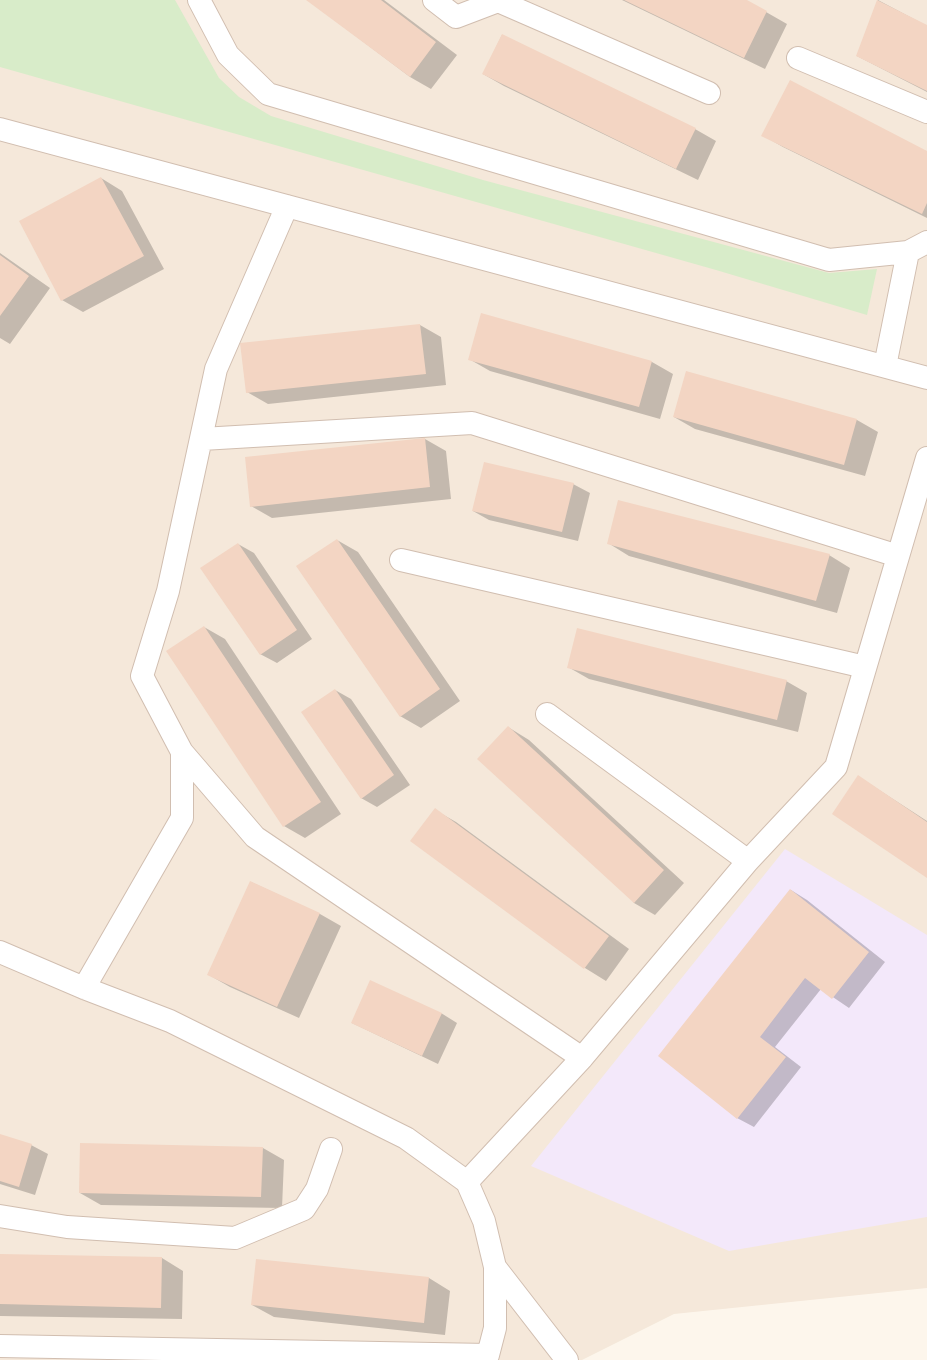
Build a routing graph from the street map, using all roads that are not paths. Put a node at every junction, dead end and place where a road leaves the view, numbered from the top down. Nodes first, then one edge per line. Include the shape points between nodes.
1 (200, 0) edge
2 (434, 0) edge
3 (798, 58) dead end
4 (709, 93) dead end
5 (927, 112) edge
6 (0, 129) edge
7 (287, 206) junction
8 (927, 242) edge
9 (908, 252) junction
10 (885, 366) junction
11 (927, 378) edge
12 (202, 439) junction
13 (927, 458) edge
14 (898, 556) junction
15 (401, 560) dead end
16 (865, 668) junction
17 (547, 714) dead end
18 (182, 752) junction
19 (748, 861) junction
20 (0, 952) edge
21 (84, 988) junction
22 (582, 1058) junction
23 (331, 1149) dead end
24 (467, 1182) junction
25 (0, 1216) edge
26 (495, 1267) junction
27 (0, 1346) edge
28 (486, 1357) edge
29 (567, 1360) edge

1 - 9 street via 228,55 268,94 829,260
2 - 4 street via 456,17 498,1
3 - 5 street
6 - 7 street
7 - 10 street
7 - 12 street via 216,369
8 - 9 street
9 - 10 street
10 - 11 street
12 - 14 street via 472,423
12 - 18 street via 168,591 142,676
13 - 14 street
14 - 16 street
15 - 16 street
16 - 19 street via 836,767
17 - 19 street
18 - 21 street via 182,818
18 - 22 street via 255,837
19 - 22 street
20 - 21 street
21 - 24 street via 170,1020 406,1138
22 - 24 street
23 - 25 street via 316,1190 304,1209 235,1238 67,1227
24 - 26 street via 484,1221
26 - 28 street via 495,1328
26 - 29 street
27 - 28 street

